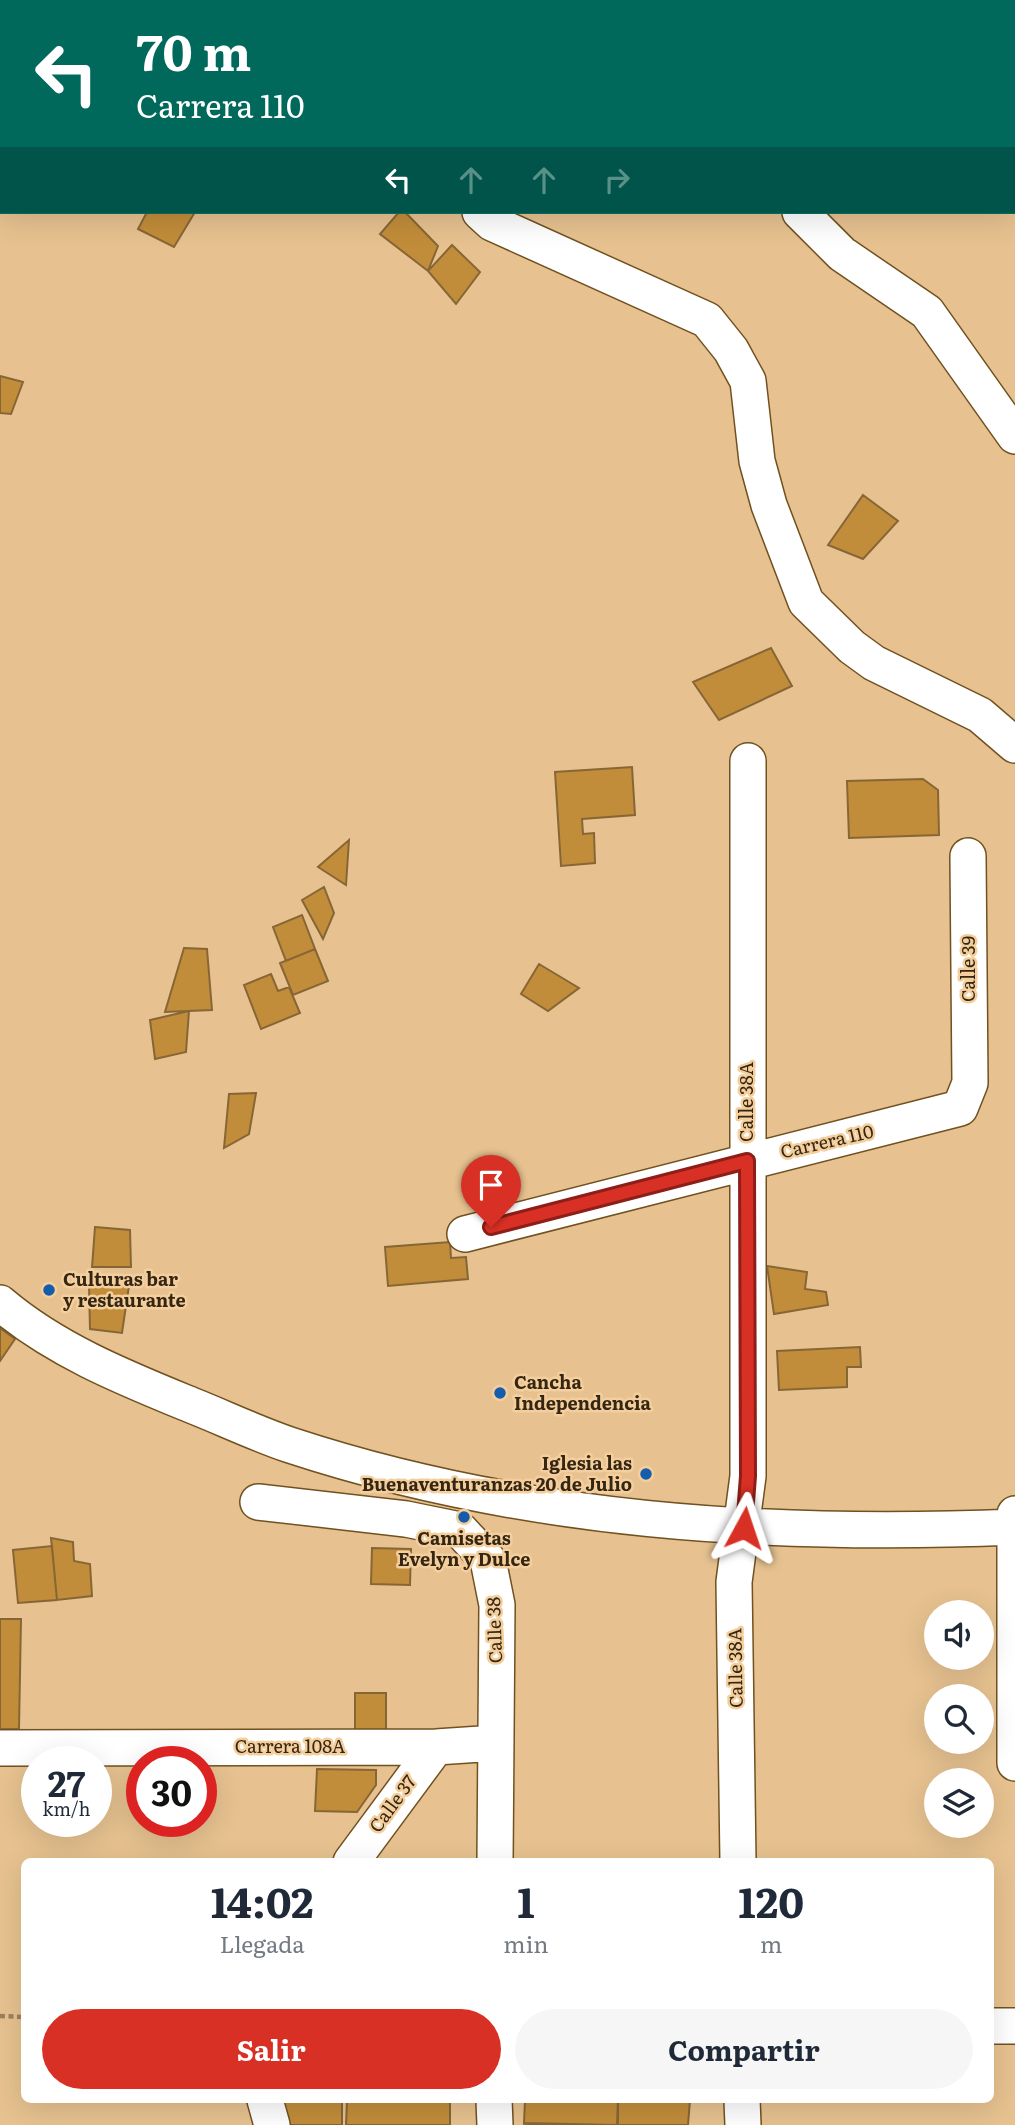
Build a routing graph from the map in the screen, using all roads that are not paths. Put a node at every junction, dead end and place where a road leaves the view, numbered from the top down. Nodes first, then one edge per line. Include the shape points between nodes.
1 (482, 214) edge
2 (802, 214) edge
3 (1015, 436) edge
4 (1015, 745) edge
5 (748, 761) dead end
6 (968, 856) dead end
7 (970, 1083) joint
8 (747, 1161) junction
9 (465, 1234) dead end
10 (0, 1303) edge
11 (258, 1502) dead end
12 (1015, 1523) edge
13 (744, 1528) junction
14 (496, 1743) junction
15 (436, 1747) junction
16 (0, 1748) edge
17 (1015, 1763) edge
18 (354, 1858) edge
19 (495, 1858) edge
20 (738, 1858) edge
21 (994, 2026) edge
22 (1015, 2026) edge
23 (266, 2103) edge
24 (494, 2103) edge
25 (742, 2103) edge
26 (272, 2125) edge
27 (495, 2125) edge
28 (743, 2125) edge

1 - 4 street via 492,223 707,320 748,381 757,461 806,602 874,663 980,715
2 - 3 street via 842,254 927,312
5 - 8 street, Calle 38A
6 - 7 street, Calle 39
7 - 8 street, Carrera 110 via 960,1108 942,1115
8 - 9 street, Carrera 110
8 - 13 street, Calle 38A via 748,1476
10 - 13 street via 30,1328 130,1380 289,1445 420,1480 585,1513
11 - 14 street, Calle 38 via 460,1530 488,1560 497,1605
12 - 13 street via 831,1531
12 - 17 street
13 - 20 street, Calle 38A via 734,1582
14 - 15 street, Carrera 108A
14 - 19 street, Calle 38
15 - 16 street, Carrera 108A
15 - 18 street, Calle 37
21 - 22 street
23 - 26 street
24 - 27 street
25 - 28 street

